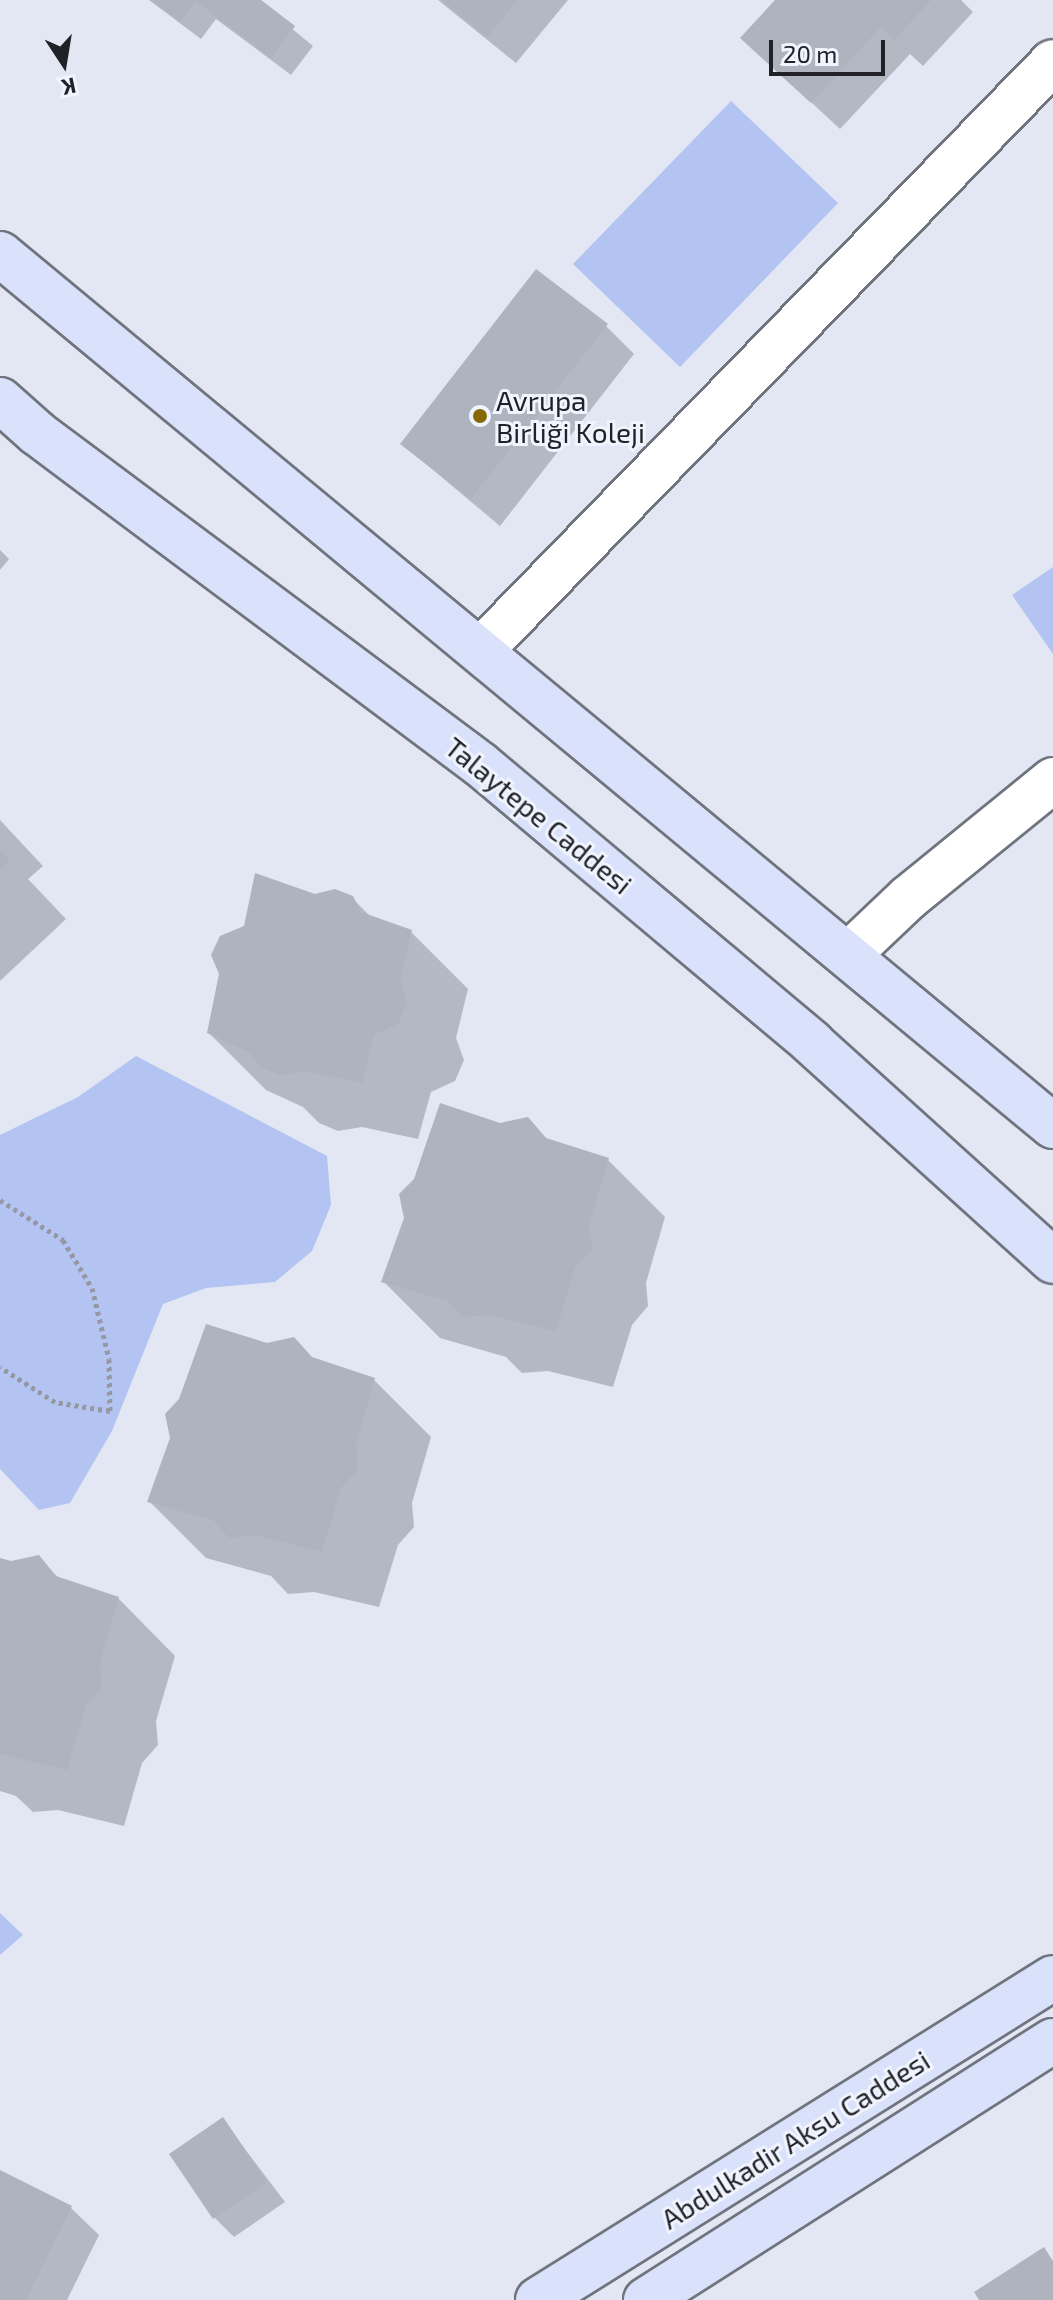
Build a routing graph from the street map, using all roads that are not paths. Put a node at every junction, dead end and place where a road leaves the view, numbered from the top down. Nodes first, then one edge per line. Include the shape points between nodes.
1 (1053, 62) edge
2 (0, 254) edge
3 (0, 400) edge
4 (481, 650) junction
5 (1053, 780) edge
6 (849, 954) junction
7 (1053, 1126) edge
8 (1053, 1261) edge
9 (1053, 1978) edge
10 (1053, 2041) edge
11 (538, 2300) edge
12 (646, 2300) edge

1 - 4 street
2 - 4 main road
3 - 8 main road, Talaytepe Caddesi via 480,764 812,1043
4 - 6 main road
5 - 6 street via 908,898
6 - 7 main road
9 - 11 main road, Abdulkadir Aksu Caddesi
10 - 12 main road, Abdulkadir Aksu Caddesi

